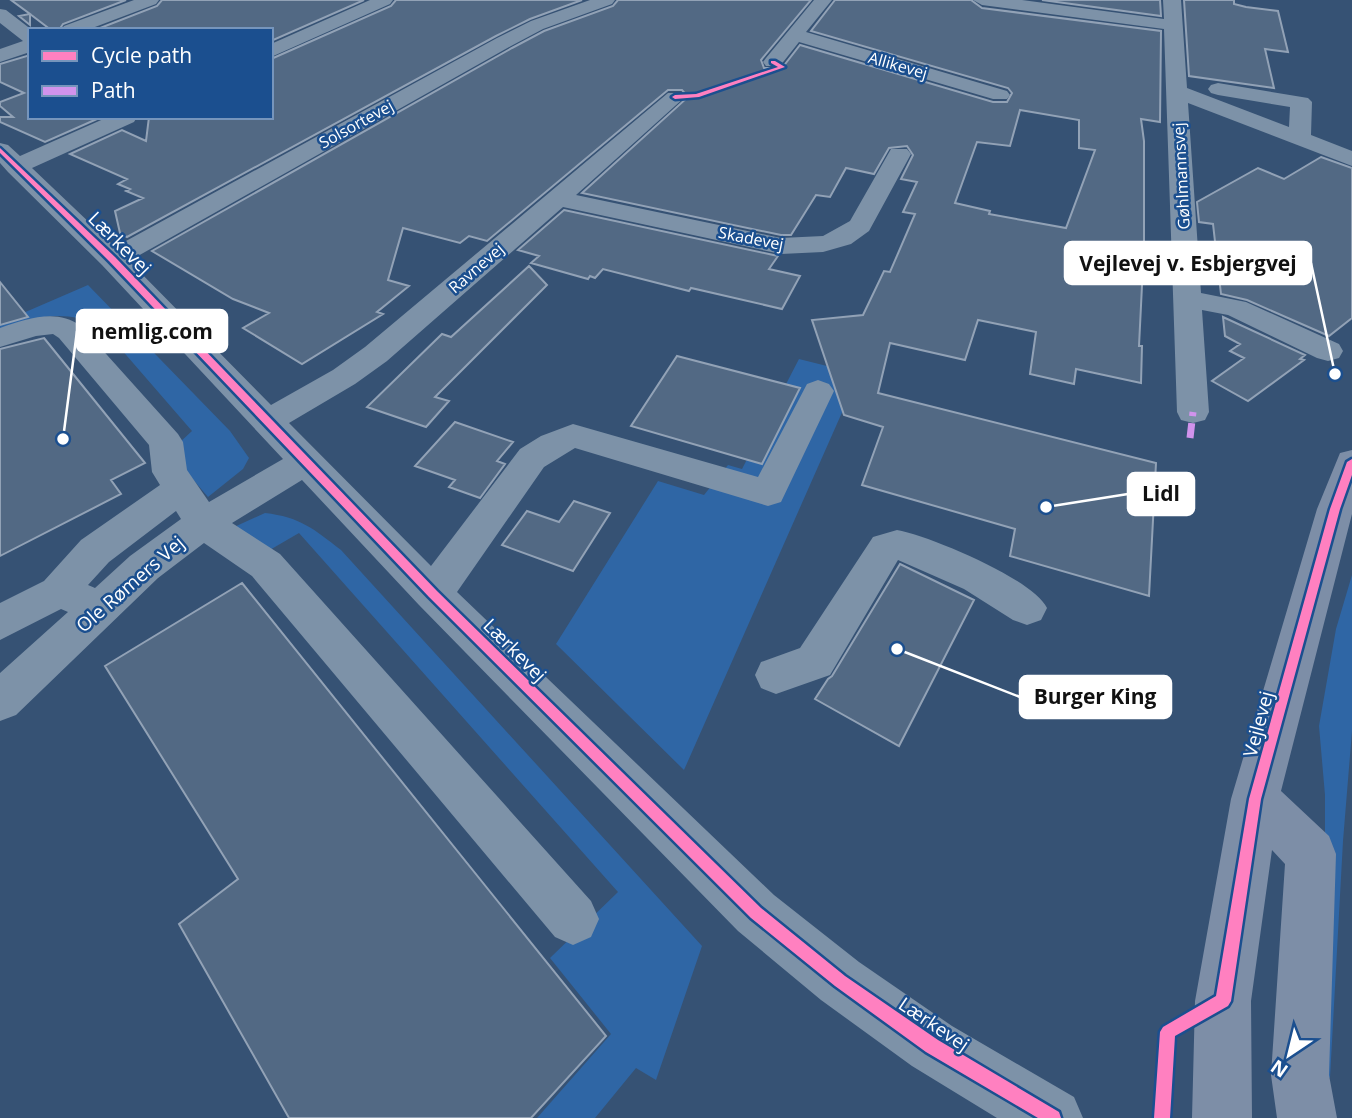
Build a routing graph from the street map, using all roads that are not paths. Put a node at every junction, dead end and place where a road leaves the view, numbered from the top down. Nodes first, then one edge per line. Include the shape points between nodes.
1 (150, 0) edge
2 (383, 0) edge
3 (823, 0) edge
4 (982, 0) edge
5 (598, 1) edge
6 (1172, 12) edge
7 (0, 14) edge
8 (74, 28) edge
9 (28, 35) edge
10 (795, 35) junction
11 (28, 45) edge
12 (273, 50) edge
13 (0, 56) edge
14 (773, 62) dead end
15 (1176, 86) junction
16 (1000, 95) dead end
17 (675, 97) dead end
18 (120, 119) edge
19 (1300, 139) junction
20 (899, 153) dead end
21 (8, 159) edge
22 (1352, 159) edge
23 (557, 198) junction
24 (112, 259) junction
25 (1187, 299) junction
26 (0, 338) edge
27 (1328, 351) dead end
28 (818, 391) dead end
29 (1193, 411) dead end
30 (266, 422) junction
31 (307, 461) junction
32 (1352, 462) edge
33 (181, 488) junction
34 (203, 523) junction
35 (58, 592) junction
36 (433, 594) junction
37 (102, 606) junction
38 (1027, 608) dead end
39 (2, 628) edge
40 (776, 675) dead end
41 (0, 701) edge
42 (1255, 799) junction
43 (573, 919) dead end
44 (1053, 1118) edge
45 (1222, 1118) edge
46 (1307, 1118) edge

1 - 8 street
2 - 12 street
3 - 10 street
4 - 6 street, Gøhlmannsvej
5 - 24 street, Solsortevej via 504,42
6 - 15 street, Gøhlmannsvej
7 - 9 street
10 - 14 street
10 - 16 street, Allikevej
11 - 13 street
15 - 19 street
15 - 19 street via 1301,102
15 - 25 street, Gøhlmannsvej
17 - 23 street, Ravnevej
18 - 21 street
19 - 22 street
20 - 23 street, Skadevej via 860,226 850,235 817,246 781,246
21 - 24 street, Lærkevej
23 - 30 street, Ravnevej via 376,354
24 - 30 street, Lærkevej
25 - 27 street via 1237,308
25 - 29 street, Gøhlmannsvej
26 - 33 street via 60,324 70,332 166,442 170,472
28 - 36 street via 768,493 573,436 553,444 532,458
30 - 31 street, Lærkevej
31 - 34 street, Ole Rømers Vej
31 - 36 street, Lærkevej
32 - 42 main road, Vejlevej
33 - 34 street
33 - 35 street via 95,551
34 - 37 street, Ole Rømers Vej
34 - 43 street via 266,565
35 - 37 street
35 - 39 street
36 - 44 street, Lærkevej via 756,913 932,1046
37 - 41 street, Ole Rømers Vej
38 - 40 street via 909,547 886,547 815,662
42 - 45 main road, Vejlevej via 1223,1001
42 - 46 main road via 1311,854 1300,1075

